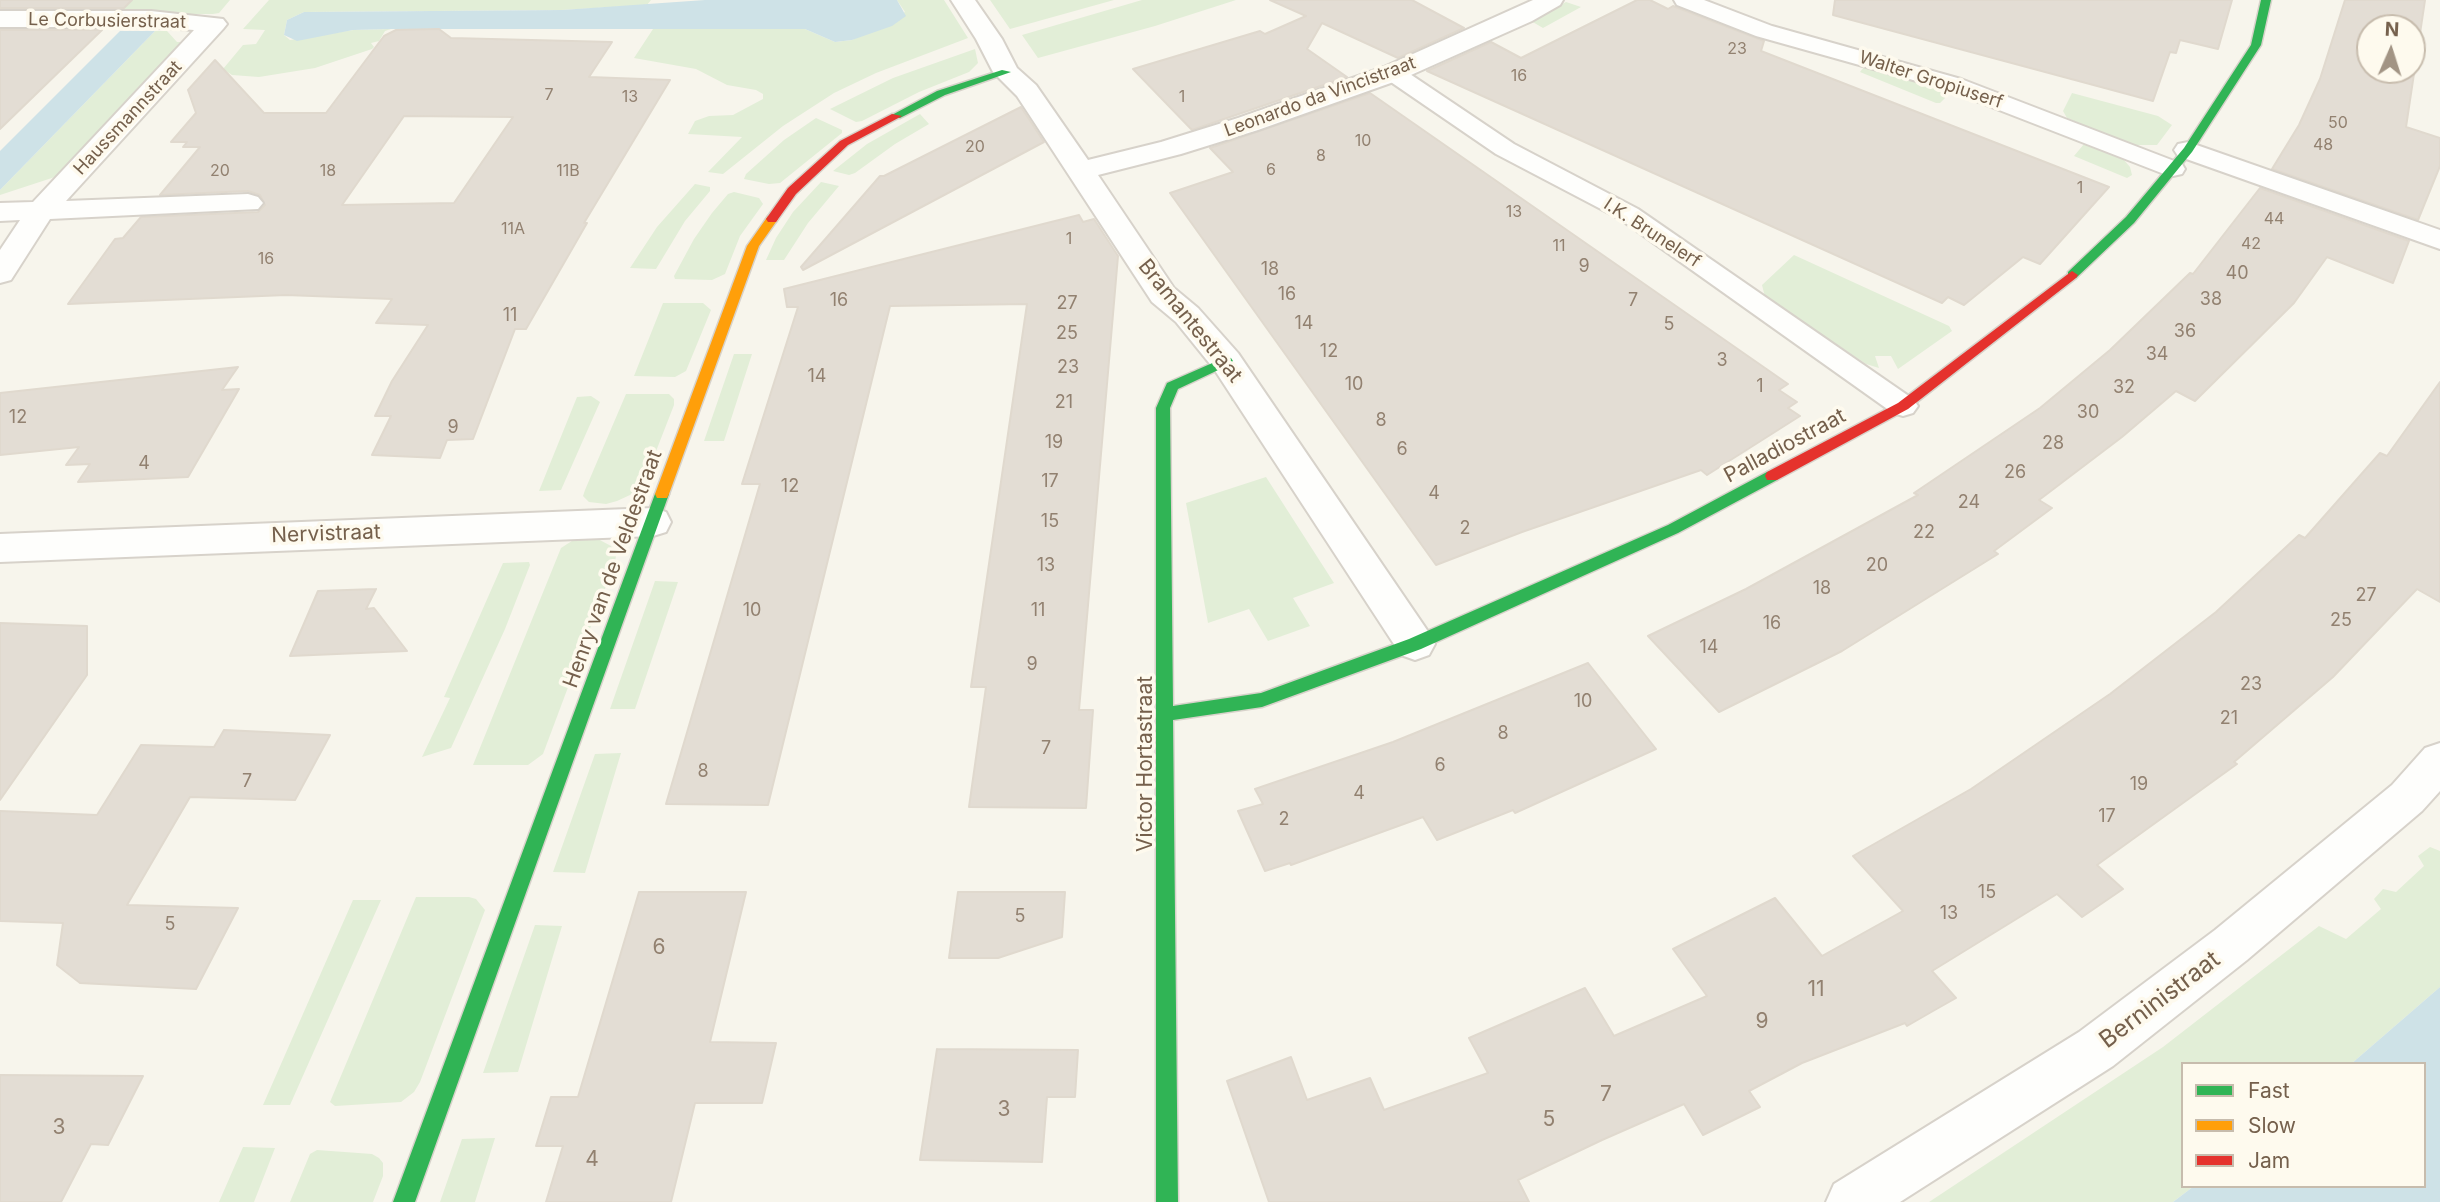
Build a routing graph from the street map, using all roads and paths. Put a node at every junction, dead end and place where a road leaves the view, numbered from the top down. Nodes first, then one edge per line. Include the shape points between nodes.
1 (962, 0) edge
2 (1551, 0) edge
3 (1685, 0) edge
4 (2266, 0) edge
5 (0, 19) edge
6 (214, 24) joint
7 (1006, 72) junction
8 (1393, 73) junction
9 (2181, 160) junction
10 (1080, 171) junction
11 (248, 203) dead end
12 (0, 212) edge
13 (40, 212) junction
14 (2440, 240) edge
15 (0, 272) edge
16 (1226, 361) junction
17 (1903, 406) junction
18 (653, 522) junction
19 (0, 548) edge
20 (1415, 644) junction
21 (1167, 714) junction
22 (2440, 761) edge
23 (404, 1202) edge
24 (1167, 1202) edge
25 (1852, 1202) edge

1 - 7 street, Bramantestraat
2 - 8 street, Leonardo da Vincistraat
3 - 9 lane, Walter Gropiuserf via 1764,30 1953,84
4 - 9 street, Palladiostraat via 2256,45
5 - 6 street, Le Corbusierstraat via 151,19
6 - 13 street, Haussmannstraat
7 - 10 street, Bramantestraat via 1027,92
7 - 18 street, Henry van de Veldestraat via 941,93 844,144 792,191 753,246
8 - 10 street, Leonardo da Vincistraat via 1236,128
8 - 17 lane, I.K. Brunelerf via 1505,149 1629,214
9 - 14 street, Walter Gropiuserf
9 - 17 street, Palladiostraat via 2084,265
10 - 16 street, Bramantestraat via 1163,295 1187,315
11 - 13 street, Haussmannstraat
12 - 13 street
13 - 15 street, Haussmannstraat
16 - 20 street, Bramantestraat
16 - 21 street, Victor Hortastraat via 1172,386 1163,408
17 - 20 street, Palladiostraat via 1673,529
18 - 19 street, Nervistraat
18 - 23 street, Henry van de Veldestraat
20 - 21 street, Palladiostraat via 1262,700
21 - 24 street, Victor Hortastraat
22 - 25 street, Berninistraat via 2407,798 2231,945 2096,1049

